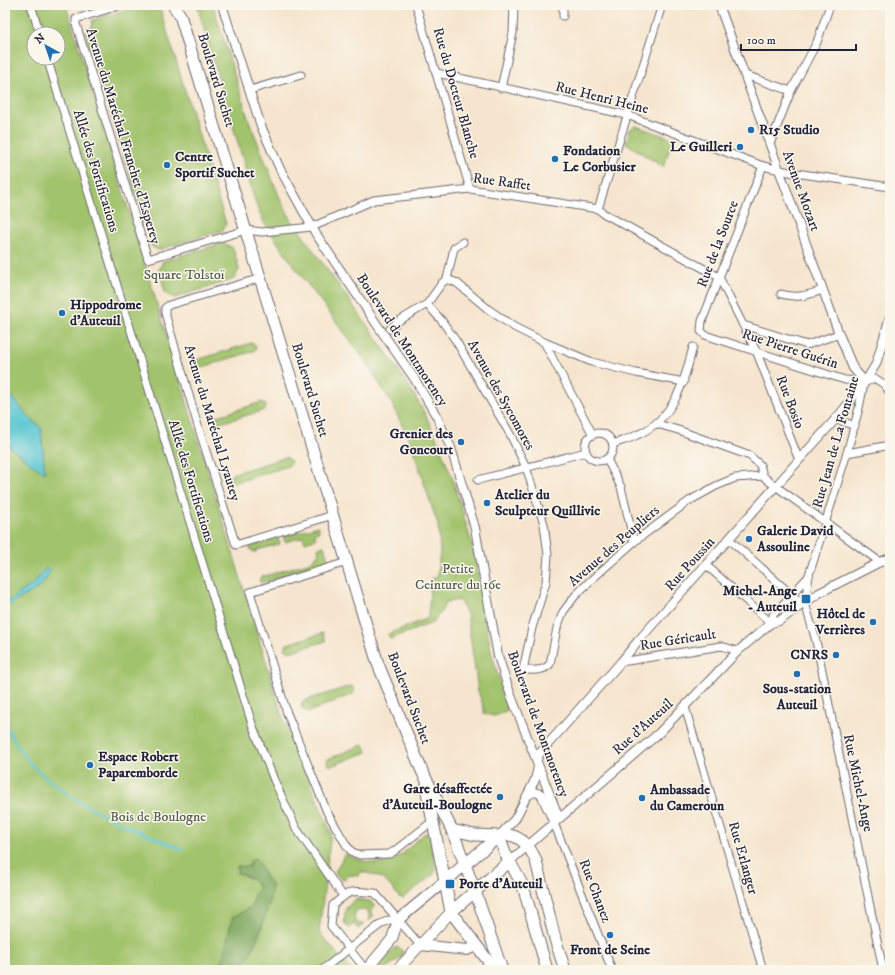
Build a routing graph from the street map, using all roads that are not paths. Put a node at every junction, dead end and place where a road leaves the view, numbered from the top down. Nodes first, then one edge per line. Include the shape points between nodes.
1 (31, 5) edge
2 (121, 5) edge
3 (173, 5) edge
4 (222, 5) edge
5 (416, 5) edge
6 (514, 5) edge
7 (563, 5) edge
8 (662, 5) edge
9 (719, 5) edge
10 (830, 5) edge
11 (180, 10) edge
12 (563, 16) dead end
13 (38, 26) edge
14 (49, 66) edge
15 (437, 73) junction
16 (301, 75) dead end
17 (745, 75) junction
18 (501, 88) junction
19 (250, 90) junction
20 (792, 91) junction
21 (627, 116) junction
22 (770, 144) junction
23 (763, 166) junction
24 (779, 169) junction
25 (890, 187) edge
26 (470, 189) junction
27 (598, 209) junction
28 (312, 227) junction
29 (246, 230) junction
30 (463, 242) dead end
31 (719, 277) junction
32 (261, 278) junction
33 (447, 279) junction
34 (823, 290) junction
35 (781, 294) dead end
36 (427, 304) junction
37 (890, 317) edge
38 (743, 325) junction
39 (390, 329) dead end
40 (701, 331) joint
41 (839, 334) junction
42 (544, 342) junction
43 (693, 347) dead end
44 (757, 353) junction
45 (684, 382) junction
46 (865, 382) junction
47 (890, 393) edge
48 (836, 419) junction
49 (657, 424) junction
50 (855, 426) junction
51 (593, 435) junction
52 (890, 442) edge
53 (613, 444) junction
54 (586, 452) junction
55 (847, 453) junction
56 (607, 459) junction
57 (799, 460) junction
58 (526, 467) junction
59 (765, 478) junction
60 (478, 480) dead end
61 (775, 487) junction
62 (333, 515) junction
63 (826, 523) junction
64 (729, 539) junction
65 (634, 542) junction
66 (890, 558) edge
67 (347, 562) junction
68 (880, 562) junction
69 (706, 565) junction
70 (809, 575) junction
71 (792, 595) junction
72 (805, 603) junction
73 (772, 623) junction
74 (738, 651) junction
75 (621, 662) junction
76 (523, 670) joint
77 (685, 707) junction
78 (537, 765) junction
79 (422, 771) junction
80 (527, 796) junction
81 (433, 821) junction
82 (556, 821) junction
83 (452, 830) junction
84 (498, 836) junction
85 (528, 845) junction
86 (460, 850) junction
87 (510, 861) junction
88 (465, 864) junction
89 (444, 882) junction
90 (475, 891) junction
91 (343, 896) junction
92 (451, 912) junction
93 (398, 920) junction
94 (420, 945) junction
95 (476, 946) junction
96 (349, 949) junction
97 (322, 970) edge
98 (366, 970) edge
99 (397, 970) edge
100 (495, 970) edge
101 (502, 970) edge
102 (547, 970) edge
103 (566, 970) edge
104 (612, 970) edge
105 (763, 970) edge
106 (883, 970) edge

1 - 13 street
2 - 29 street, Avenue du Maréchal Franchet d'Esperey via 76,19 148,259
3 - 11 main road, Boulevard Suchet
4 - 19 street, Boulevard de Montmorency
5 - 15 street, Rue du Docteur Blanche
6 - 18 street via 513,33
7 - 12 street
8 - 21 street
9 - 17 street, Avenue Mozart
10 - 20 street via 817,42
11 - 29 main road, Boulevard Suchet
14 - 91 street, Allée des Fortifications via 252,724 296,828
15 - 18 street, Rue Henri Heine
15 - 26 street, Rue du Docteur Blanche
16 - 19 street
17 - 20 street
17 - 22 street, Avenue Mozart
18 - 21 street, Rue Henri Heine
19 - 28 street, Boulevard de Montmorency via 261,126 280,169
20 - 22 street
21 - 23 street, Rue Henri Heine
21 - 27 street
22 - 24 street, Avenue Mozart
23 - 24 street, Rue Henri Heine
23 - 31 street, Rue de la Source
24 - 25 street, Rue Henri Heine
24 - 34 street, Avenue Mozart
26 - 27 street, Rue Raffet
26 - 28 street, Rue Raffet via 374,200
27 - 31 street, Rue Raffet
28 - 29 street, Rue Raffet via 269,232
28 - 78 street, Boulevard de Montmorency via 414,378 437,417 450,448 475,528 498,656
29 - 32 main road, Boulevard Suchet
30 - 33 street via 454,248
31 - 38 street, Rue Bosio
31 - 40 street, Rue de la Source via 702,321
32 - 62 main road, Boulevard Suchet
32 - 62 street, Avenue du Maréchal Lyautey via 165,308 181,369 236,545
33 - 36 street
33 - 42 street via 457,283 514,328
34 - 35 street via 802,297
34 - 41 street, Avenue Mozart
36 - 39 street
36 - 58 street, Avenue des Sycomores via 456,341 510,434
37 - 46 street, Rue Jean de La Fontaine via 876,364
38 - 41 street via 807,345
38 - 44 street, Rue Bosio
40 - 44 street, Rue Pierre Guérin via 705,335
41 - 46 street, Avenue Mozart via 853,368
42 - 45 street via 592,362
42 - 51 street
43 - 45 street
44 - 46 street, Rue Pierre Guérin via 845,380
44 - 57 street, Rue Bosio
45 - 49 street via 676,400
46 - 47 street, Rue Pierre Guérin via 876,378
46 - 48 street, Rue Poussin
46 - 50 street, Rue Jean de La Fontaine
48 - 50 street
48 - 57 street, Rue Poussin
49 - 53 street
49 - 59 street via 750,456 760,465
50 - 55 street, Rue Jean de La Fontaine
51 - 53 street via 605,434
51 - 54 street via 586,442
52 - 55 street via 885,446
53 - 56 street via 613,452
54 - 56 street via 595,461
54 - 58 street
55 - 63 street, Rue Jean de La Fontaine
56 - 65 street via 621,487
57 - 61 street, Rue Poussin
58 - 60 street
58 - 76 street, Avenue des Sycomores via 544,524 548,555 546,582
59 - 61 street
59 - 65 street, Avenue des Peupliers via 735,478 716,486 689,501
61 - 63 street
61 - 64 street, Rue Poussin
62 - 67 main road, Boulevard Suchet
63 - 68 street
63 - 70 street, Rue Jean de La Fontaine
64 - 69 street, Rue Poussin
64 - 71 street
65 - 76 street, Avenue des Peupliers via 590,581 563,612 550,664 546,669
66 - 68 street, Rue d'Auteuil
67 - 79 main road, Boulevard Suchet via 383,678
67 - 81 street via 250,592 287,713 327,812 352,852 360,855 389,854
68 - 72 street, Rue d'Auteuil via 819,593
69 - 73 street
69 - 75 street, Rue Poussin
70 - 71 street, Rue d'Auteuil
70 - 72 street
71 - 72 street
71 - 73 street, Rue d'Auteuil via 773,615
72 - 73 street, Rue d'Auteuil
72 - 106 street, Rue Michel-Ange via 816,641
73 - 74 street, Rue d'Auteuil
74 - 75 street, Rue Géricault via 721,646
74 - 77 street, Rue d'Auteuil
75 - 78 street, Rue Poussin via 540,753
77 - 82 street, Rue d'Auteuil via 659,733
77 - 105 street, Rue Erlanger
78 - 80 street, Rue Poussin via 537,775
78 - 82 street, Boulevard de Montmorency
79 - 81 main road, Boulevard Suchet
79 - 83 main road, Boulevard Suchet
80 - 82 street via 534,792 541,794
80 - 84 street, Rue Poussin via 515,819
81 - 86 main road via 445,829 449,839
81 - 89 main road, Boulevard Suchet
82 - 85 street, Rue d'Auteuil
82 - 104 street, Rue Chanez
83 - 84 main road
83 - 86 main road, Boulevard Suchet
84 - 85 main road via 513,835
84 - 87 main road
84 - 88 main road
85 - 87 street, Rue d'Auteuil
85 - 103 main road via 536,861 555,939
86 - 88 main road, Boulevard Suchet
87 - 90 main road
87 - 102 main road via 520,879
88 - 89 main road
88 - 90 main road, Boulevard Suchet
89 - 92 main road, Boulevard Suchet
89 - 93 main road
90 - 92 main road
90 - 101 main road, Boulevard Suchet
91 - 93 street via 354,890 375,892
91 - 96 street via 333,905 331,926
92 - 94 main road
92 - 95 main road
93 - 94 street
93 - 96 street via 389,920 381,924
93 - 98 main road via 392,939
94 - 95 main road via 467,950
94 - 99 main road
95 - 100 main road
96 - 97 street
96 - 98 street

